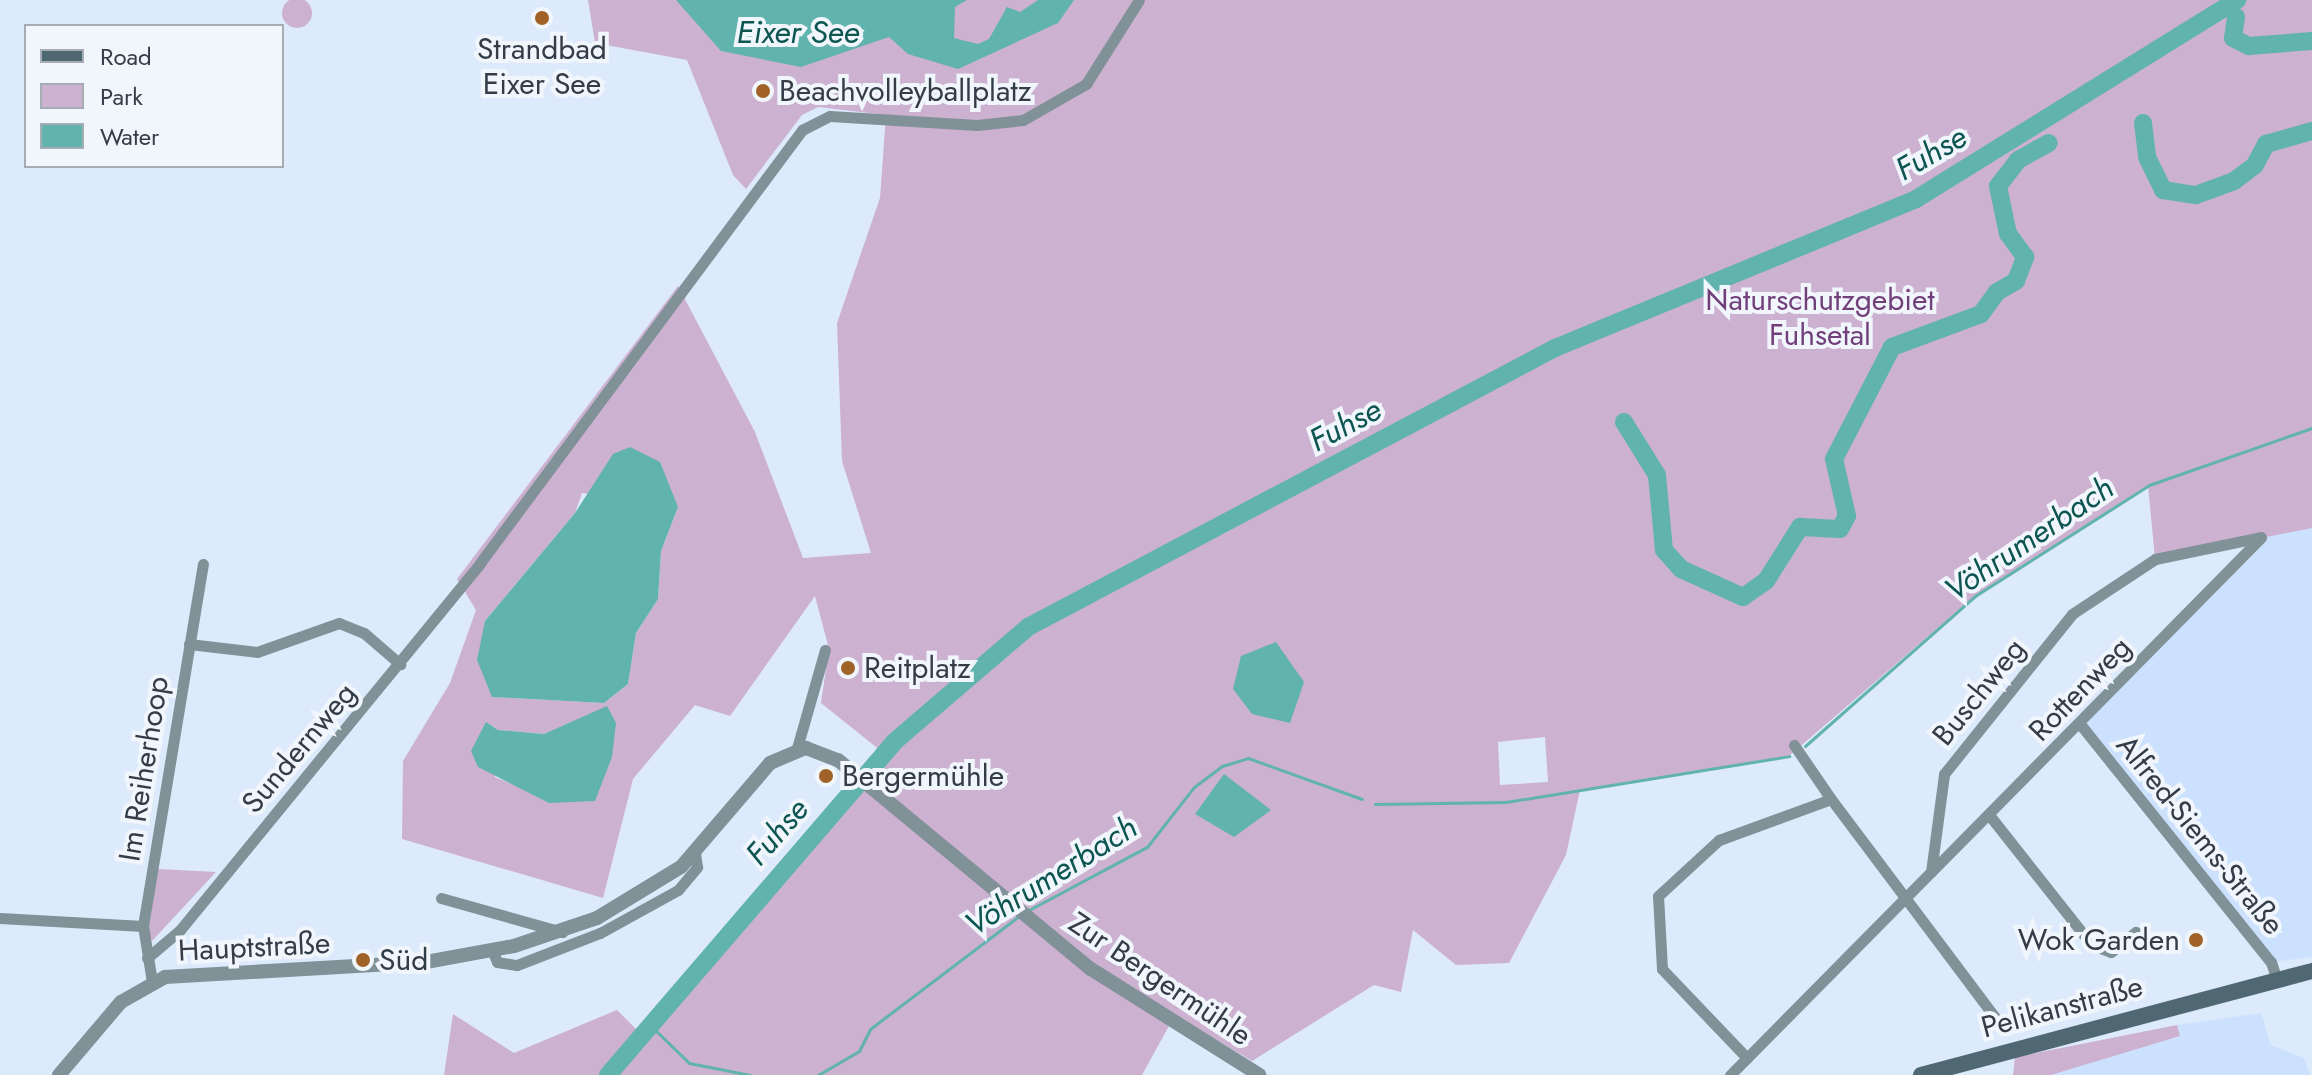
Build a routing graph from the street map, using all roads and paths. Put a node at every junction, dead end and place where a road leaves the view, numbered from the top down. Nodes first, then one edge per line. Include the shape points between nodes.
1 (1139, 0) edge
2 (2261, 537) joint
3 (203, 564) dead end
4 (189, 644) junction
5 (825, 650) dead end
6 (400, 664) junction
7 (2080, 724) junction
8 (1794, 745) dead end
9 (797, 748) junction
10 (1831, 799) junction
11 (1990, 816) junction
12 (695, 852) junction
13 (1931, 872) junction
14 (441, 898) dead end
15 (1903, 901) junction
16 (0, 918) edge
17 (143, 926) junction
18 (562, 932) junction
19 (2136, 932) dead end
20 (492, 950) junction
21 (147, 958) junction
22 (2312, 971) edge
23 (2277, 980) junction
24 (152, 982) junction
25 (2002, 1027) dead end
26 (1747, 1058) junction
27 (59, 1075) edge
28 (1259, 1075) edge
29 (1730, 1075) edge
30 (1921, 1075) edge

1 - 6 street, Sundernweg via 1086,84 1023,120 977,125 830,116 809,124
2 - 7 street, Rottenweg
2 - 13 street, Buschweg via 2155,559 2072,614 1944,774
3 - 4 street, Im Reiherhoop
4 - 6 street via 257,652 339,623 356,628
4 - 17 street, Im Reiherhoop
5 - 9 street
6 - 21 street, Sundernweg via 180,930
7 - 11 street, Rottenweg
7 - 23 street, Alfred-Siems-Straße via 2271,962
8 - 10 street
9 - 12 street, Hauptstraße via 770,763
9 - 28 street, Zur Bergermühle via 823,752 850,770 1006,901 1165,1021
10 - 15 street
10 - 26 street via 1719,840 1658,896 1662,969
11 - 13 street, Rottenweg
11 - 19 street via 2092,945 2111,952
12 - 18 street, Hauptstraße via 649,891
12 - 20 street, Hauptstraße via 697,867 678,890 600,933 517,965 497,962
13 - 15 street
14 - 18 street
15 - 25 street
15 - 26 street
16 - 17 street
17 - 21 street, Im Reiherhoop
18 - 20 street, Hauptstraße
20 - 24 street, Hauptstraße
21 - 24 street, Im Reiherhoop
22 - 23 main road, Pelikanstraße
23 - 30 main road, Pelikanstraße
24 - 27 street, Hauptstraße via 121,1002
26 - 29 street

